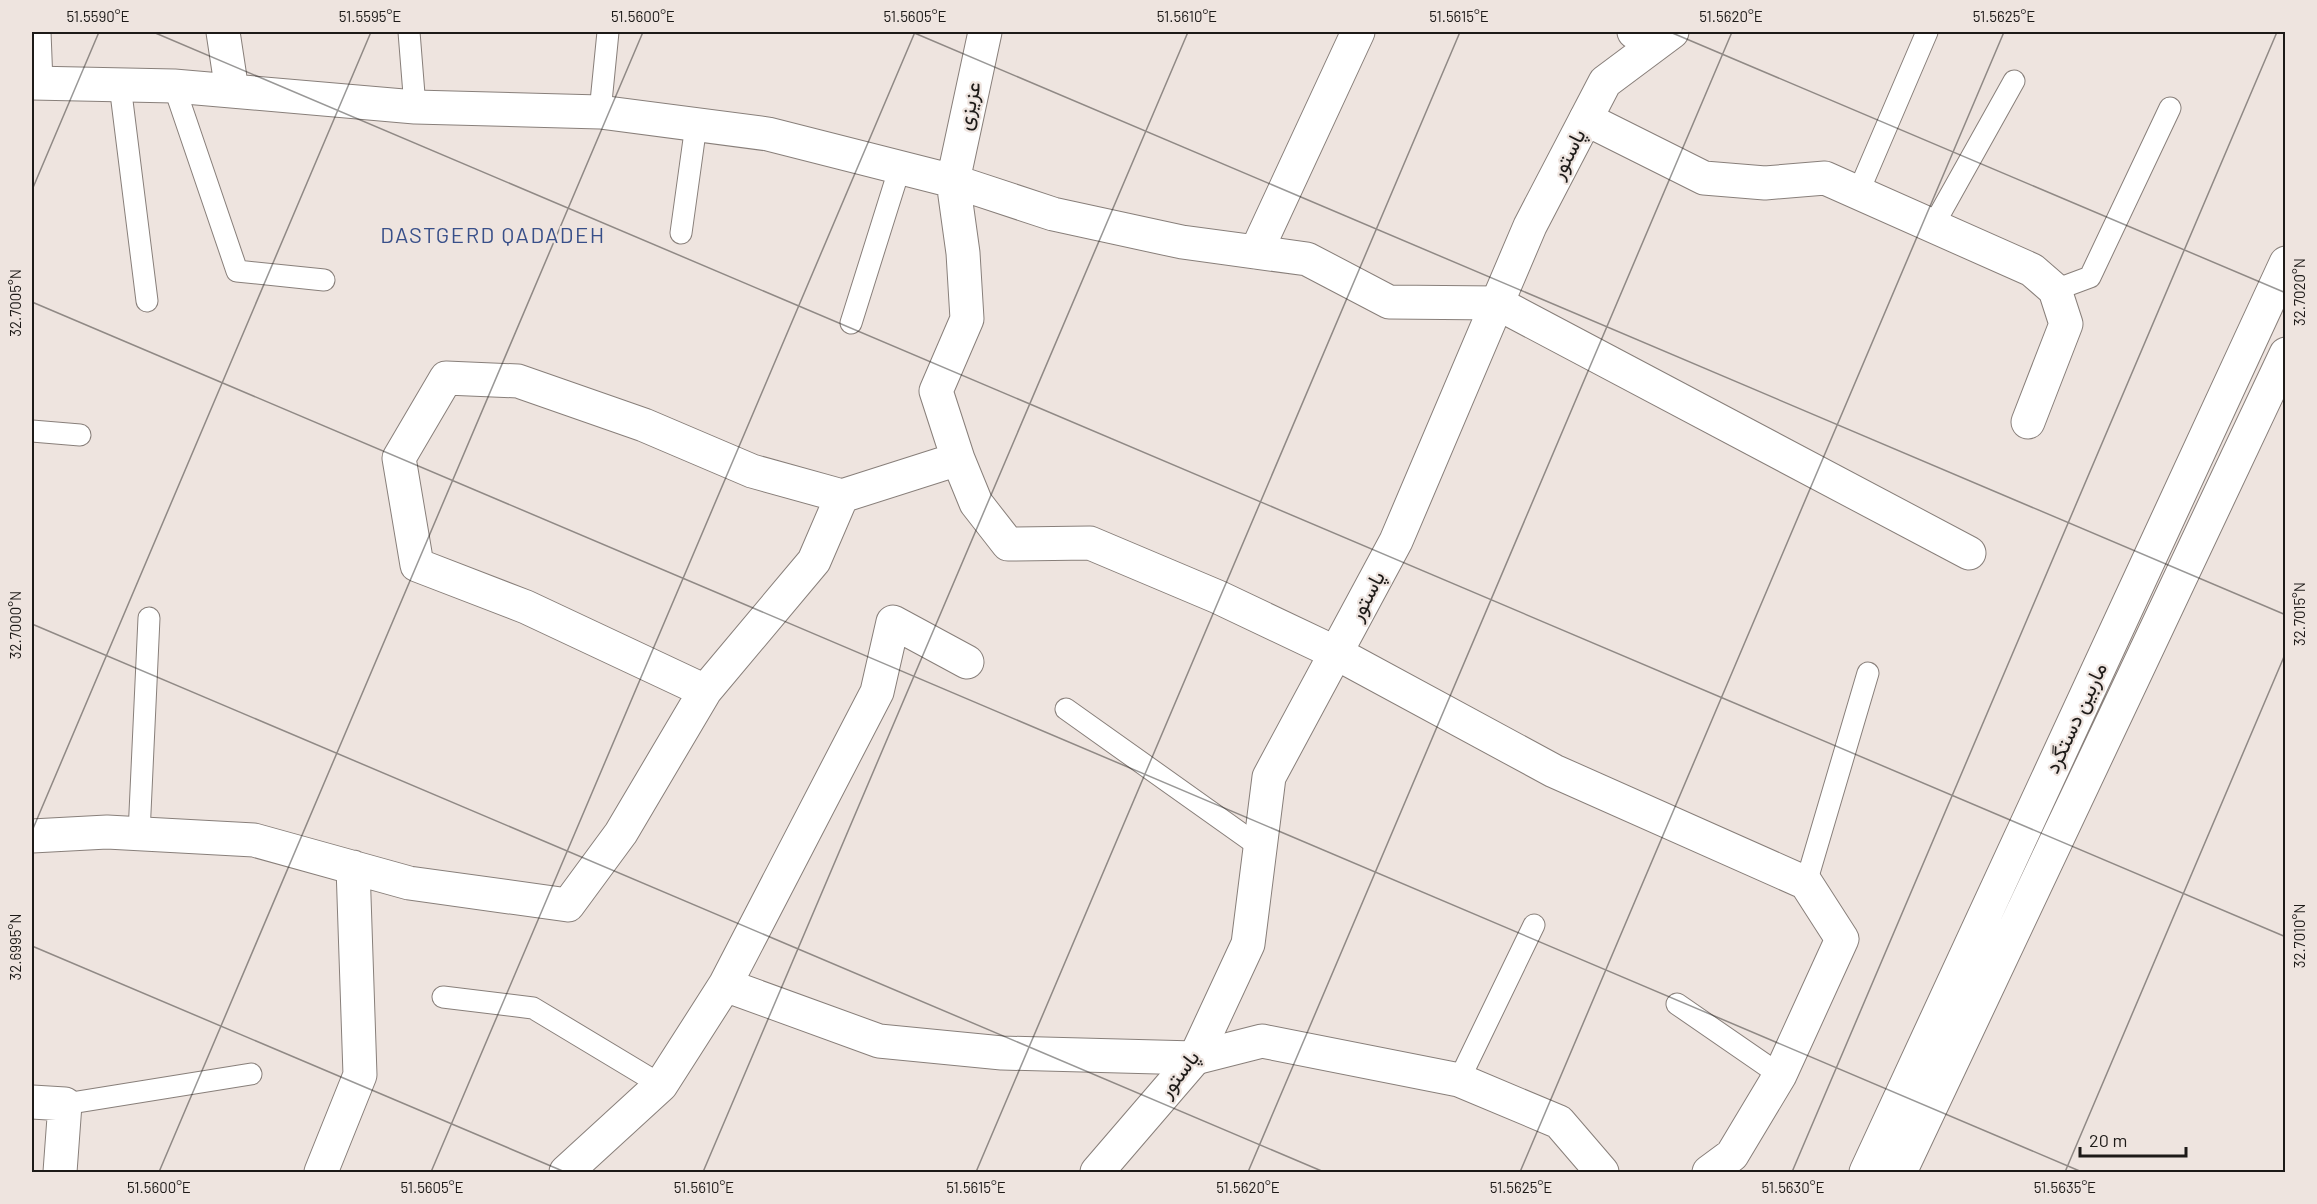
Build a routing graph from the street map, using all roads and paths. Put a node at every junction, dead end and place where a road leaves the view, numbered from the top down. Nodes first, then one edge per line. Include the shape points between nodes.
1 (39, 32) edge
2 (223, 32) edge
3 (409, 32) edge
4 (608, 32) edge
5 (985, 32) edge
6 (1358, 32) edge
7 (1927, 32) edge
8 (1654, 36) edge
9 (2014, 81) dead end
10 (37, 83) edge
11 (120, 85) junction
12 (174, 86) junction
13 (232, 91) junction
14 (415, 107) junction
15 (2170, 108) dead end
16 (600, 112) junction
17 (1586, 119) junction
18 (696, 125) junction
19 (900, 167) junction
20 (953, 181) junction
21 (1858, 193) junction
22 (1933, 226) junction
23 (681, 233) dead end
24 (1256, 252) junction
25 (2286, 263) edge
26 (324, 280) dead end
27 (2055, 290) junction
28 (147, 301) dead end
29 (1497, 303) junction
30 (851, 323) dead end
31 (2286, 354) edge
32 (2028, 422) dead end
33 (32, 431) edge
34 (80, 435) dead end
35 (958, 459) junction
36 (842, 496) junction
37 (2154, 549) junction
38 (1969, 553) dead end
39 (2187, 564) junction
40 (148, 618) dead end
41 (1336, 653) junction
42 (967, 662) dead end
43 (1868, 673) dead end
44 (705, 691) junction
45 (1066, 709) dead end
46 (139, 834) junction
47 (32, 836) edge
48 (1260, 847) junction
49 (353, 867) junction
50 (1806, 883) junction
51 (1533, 925) dead end
52 (725, 985) junction
53 (442, 997) dead end
54 (1677, 1004) dead end
55 (1195, 1059) junction
56 (251, 1074) dead end
57 (1780, 1076) junction
58 (1459, 1080) junction
59 (661, 1085) junction
60 (32, 1102) edge
61 (65, 1104) junction
62 (574, 1170) edge
63 (60, 1173) edge
64 (321, 1173) edge
65 (1097, 1173) edge
66 (1602, 1173) edge
67 (1709, 1173) edge
68 (1866, 1173) edge
69 (1900, 1173) edge

1 - 10 lane
2 - 13 street
3 - 14 lane
4 - 16 lane
5 - 20 street, عزیزی
6 - 24 street
7 - 21 lane
8 - 17 street, پاستور via 1605,82
9 - 22 lane
10 - 11 street
11 - 12 street
11 - 28 lane
12 - 13 street
12 - 26 lane via 237,271
13 - 14 street
14 - 16 street
15 - 27 lane via 2090,277
16 - 18 street
17 - 21 street via 1704,178 1765,183 1824,178
17 - 29 street, پاستور via 1530,226
18 - 19 street via 768,134
18 - 23 lane
19 - 20 street
19 - 30 lane
20 - 24 street via 1053,214 1182,242
20 - 35 street via 967,319 936,391
21 - 22 street
22 - 27 street via 2032,270
24 - 29 street via 1307,259 1389,302
25 - 37 street, ماربین دستگرد
27 - 32 street via 2066,324
29 - 38 street
29 - 41 street, پاستور via 1396,541
31 - 39 street, ماربین دستگرد
33 - 34 lane
35 - 36 street
35 - 41 street via 976,503 1008,544 1090,543
36 - 44 street via 814,561
36 - 44 street via 752,471 644,425 518,381 446,378 399,458 417,565 526,607
37 - 39 street
37 - 68 street, ماربین دستگرد
39 - 69 street, ماربین دستگرد
40 - 46 lane
41 - 48 street, پاستور via 1269,777
41 - 50 street via 1554,771
42 - 52 street via 893,622 877,692
43 - 50 lane
44 - 49 street via 621,833 568,905 409,883
45 - 48 lane
46 - 47 street
46 - 49 street via 254,840
48 - 55 street, پاستور via 1248,944
49 - 64 street via 360,1075
50 - 57 street via 1842,939
51 - 58 lane
52 - 55 street via 879,1041 1002,1053
52 - 59 street
53 - 59 lane via 533,1008
54 - 57 lane
55 - 58 street via 1262,1041
55 - 65 street, پاستور
56 - 61 lane
57 - 67 street via 1732,1155
58 - 66 street via 1559,1122
59 - 62 street
60 - 61 street
61 - 63 street

